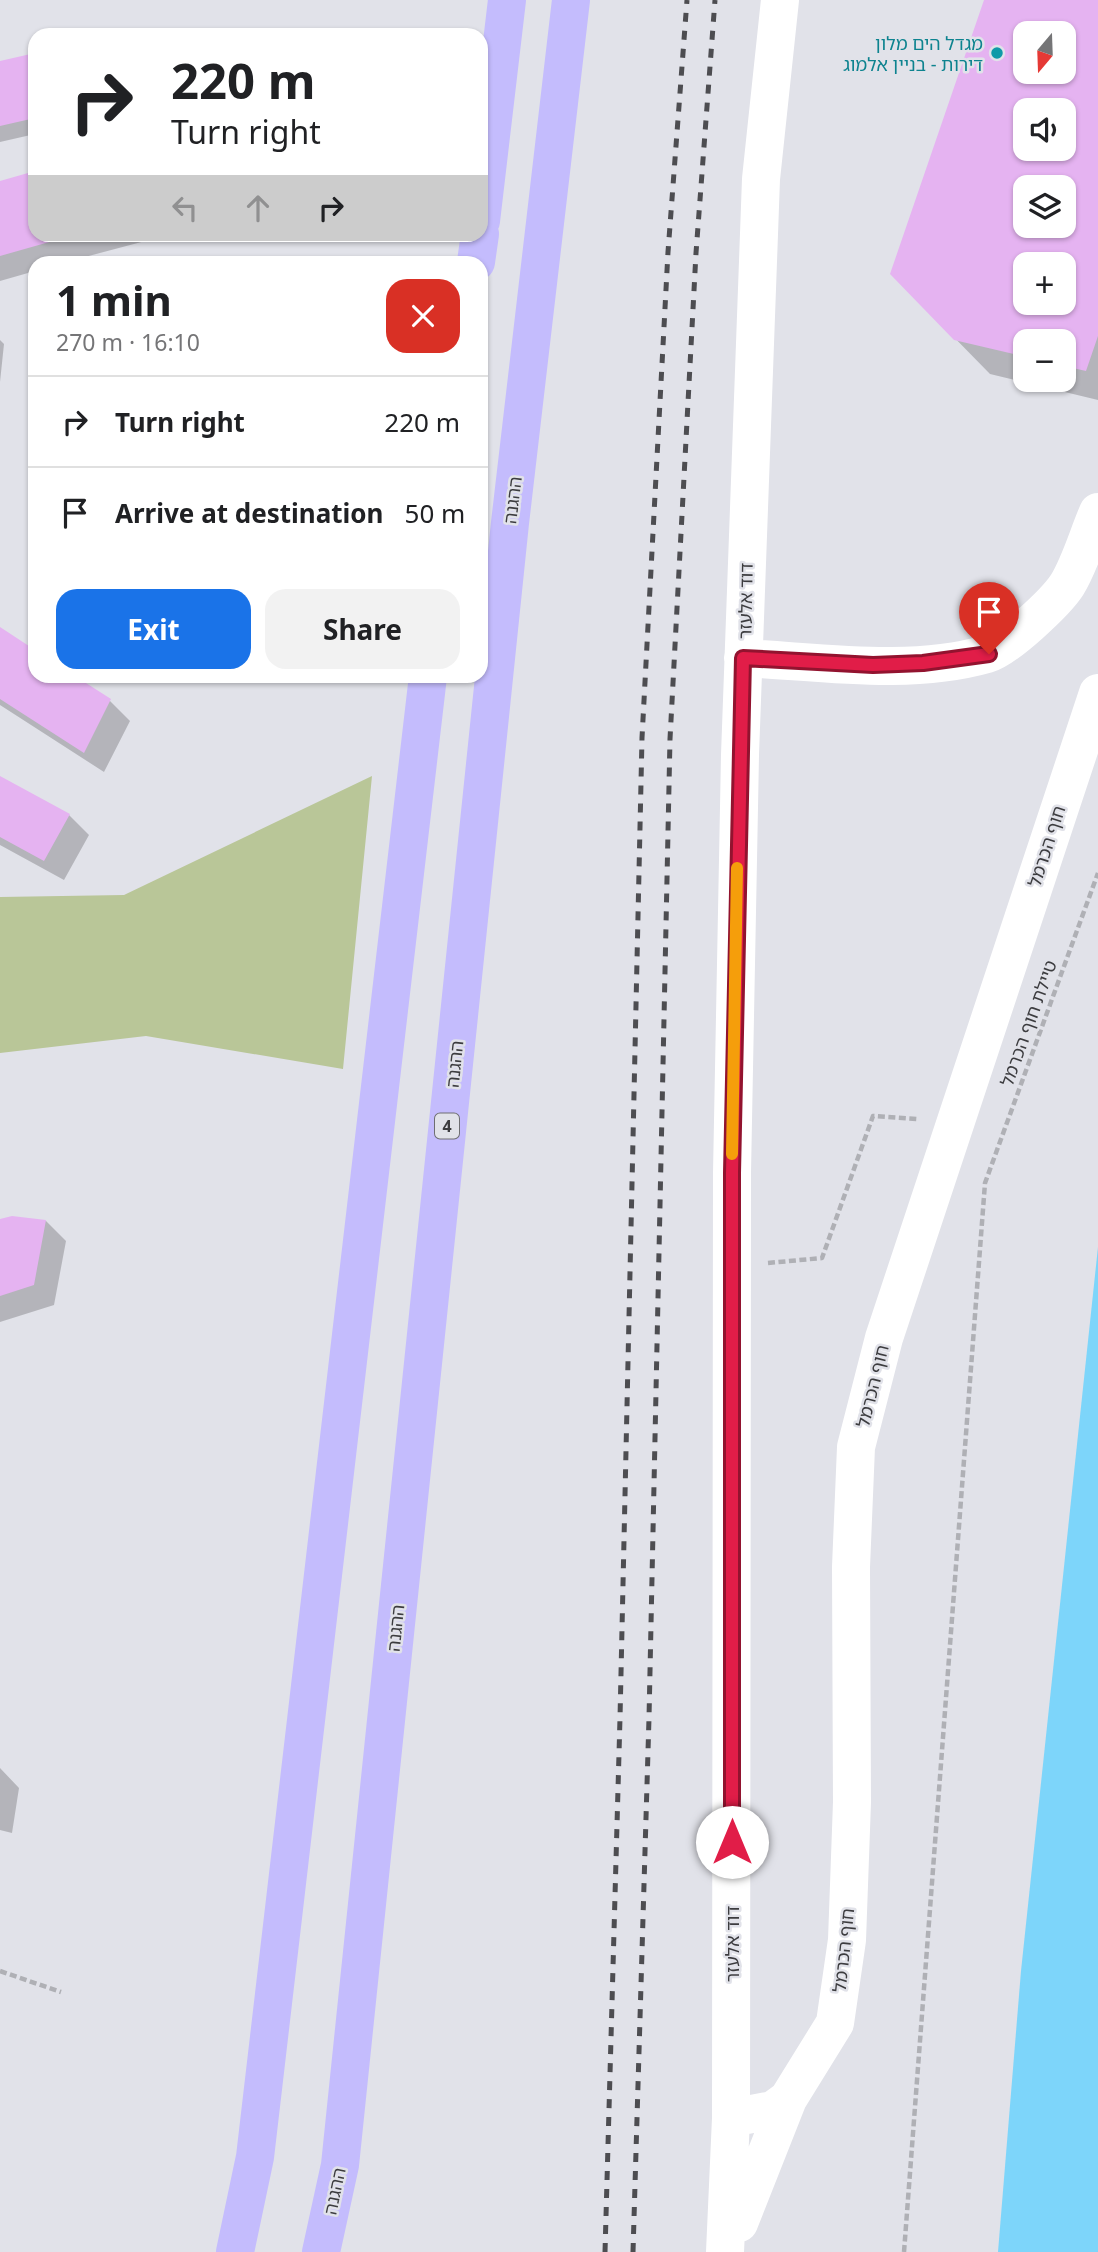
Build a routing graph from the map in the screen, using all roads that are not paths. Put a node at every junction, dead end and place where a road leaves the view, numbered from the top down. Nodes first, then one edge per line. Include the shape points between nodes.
1 (507, 0) edge
2 (571, 0) edge
3 (780, 0) edge
4 (488, 162) edge
5 (1098, 512) edge
6 (743, 658) junction
7 (427, 683) edge
8 (1098, 693) edge
9 (788, 2099) junction
10 (731, 2118) junction
11 (235, 2252) edge
12 (321, 2252) edge
13 (724, 2252) edge
14 (730, 2252) edge

1 - 4 highway
2 - 12 highway, ההגנה / 4 via 508,537 341,2151
3 - 6 street, דוד אלעזר via 761,179
5 - 6 street via 1067,586 989,654 873,665
6 - 10 street, דוד אלעזר via 732,1266
7 - 11 highway via 257,2143
8 - 9 street, חוף הכרמל via 884,1338 856,1447 847,1940 835,2023
9 - 10 street via 773,2110
9 - 14 street, חוף הכרמל via 748,2194
10 - 13 street, דוד אלעזר

